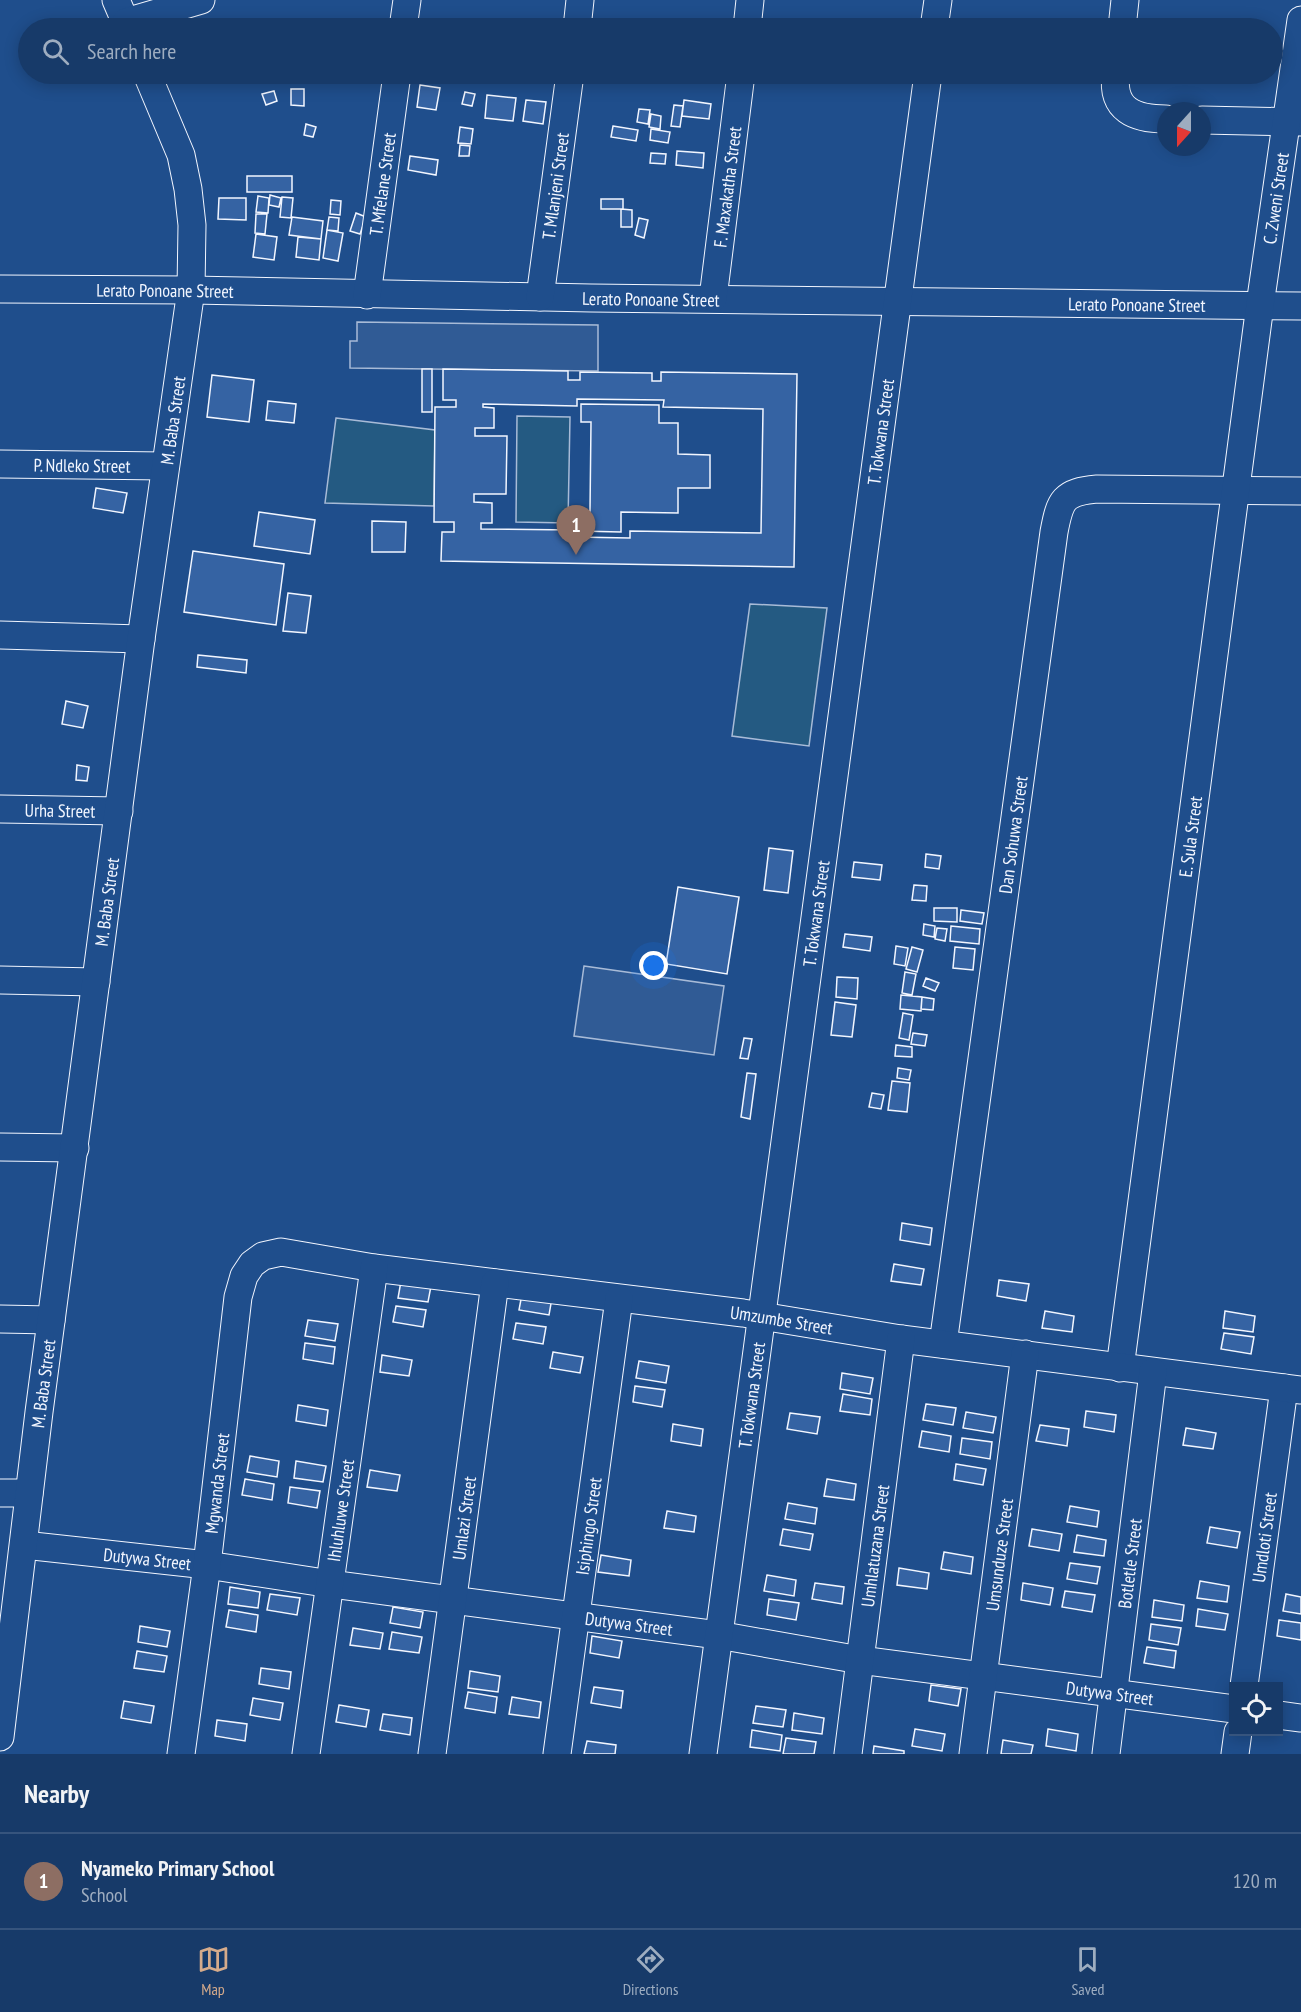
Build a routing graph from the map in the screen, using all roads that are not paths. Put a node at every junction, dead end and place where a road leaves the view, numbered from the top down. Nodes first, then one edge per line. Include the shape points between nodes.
1 (201, 0) edge
2 (407, 0) edge
3 (580, 0) edge
4 (750, 0) edge
5 (938, 0) edge
6 (1125, 0) edge
7 (124, 17) edge
8 (404, 18) edge
9 (577, 18) edge
10 (748, 18) edge
11 (935, 18) edge
12 (1123, 18) edge
13 (1301, 20) edge
14 (151, 84) edge
15 (396, 84) edge
16 (569, 84) edge
17 (740, 84) edge
18 (927, 84) edge
19 (1116, 84) edge
20 (1157, 119) edge
21 (1211, 120) edge
22 (1294, 121) edge
23 (0, 290) edge
24 (191, 290) junction
25 (367, 295) junction
26 (540, 297) junction
27 (713, 298) junction
28 (898, 301) junction
29 (1260, 305) junction
30 (1301, 306) edge
31 (0, 464) edge
32 (165, 466) junction
33 (1237, 489) junction
34 (1301, 490) edge
35 (0, 635) edge
36 (141, 639) junction
37 (0, 809) edge
38 (119, 811) junction
39 (0, 980) edge
40 (96, 982) junction
41 (0, 1147) edge
42 (75, 1148) junction
43 (263, 1256) joint
44 (374, 1268) junction
45 (495, 1283) junction
46 (619, 1299) junction
47 (763, 1317) junction
48 (0, 1319) edge
49 (51, 1320) junction
50 (901, 1339) junction
51 (943, 1344) junction
52 (1025, 1354) junction
53 (1120, 1368) junction
54 (1152, 1372) junction
55 (1296, 1384) edge
56 (0, 1492) edge
57 (29, 1493) junction
58 (24, 1545) junction
59 (207, 1565) junction
60 (331, 1584) junction
61 (453, 1600) junction
62 (576, 1616) junction
63 (718, 1635) junction
64 (860, 1660) junction
65 (982, 1676) junction
66 (1245, 1682) edge
67 (1114, 1693) junction
68 (1229, 1708) edge
69 (1283, 1716) edge
70 (1301, 1718) edge
71 (1237, 1736) edge
72 (0, 1737) edge
73 (181, 1754) edge
74 (306, 1754) edge
75 (432, 1754) edge
76 (557, 1754) edge
77 (703, 1754) edge
78 (848, 1754) edge
79 (973, 1754) edge
80 (1106, 1754) edge
81 (1235, 1754) edge

1 - 7 street
2 - 8 street
3 - 9 street
4 - 10 street
5 - 11 street
6 - 12 street
13 - 22 street, C. Zweni Street
14 - 24 street, M. Baba Street via 181,155 188,189
15 - 25 street, T. Mfelane Street
16 - 26 street, T. Mlanjeni Street
17 - 27 street, F. Maxakatha Street
18 - 28 street, T. Tokwana Street
19 - 20 street via 1116,95 1130,113
21 - 22 street
22 - 29 street, C. Zweni Street
23 - 24 street, Lerato Ponoane Street
24 - 25 street, Lerato Ponoane Street
24 - 32 street, M. Baba Street
25 - 26 street, Lerato Ponoane Street
26 - 27 street, Lerato Ponoane Street
27 - 28 street, Lerato Ponoane Street
28 - 29 street, Lerato Ponoane Street
28 - 47 street, T. Tokwana Street
29 - 30 street, Lerato Ponoane Street
29 - 33 street, E. Sula Street
31 - 32 street, P. Ndleko Street
32 - 36 street, M. Baba Street
33 - 34 street
33 - 51 street, Dan Sohuwa Street via 1080,490 1062,501
33 - 53 street, E. Sula Street
35 - 36 street
36 - 38 street, M. Baba Street
37 - 38 street, Urha Street
38 - 40 street, M. Baba Street
39 - 40 street
40 - 42 street, M. Baba Street
41 - 42 street
42 - 49 street, M. Baba Street
43 - 44 street, Umzumbe Street via 281,1252
43 - 59 street, Mgwanda Street via 244,1276 238,1296
44 - 45 street, Umzumbe Street
44 - 60 street, Ihluhluwe Street
45 - 46 street, Umzumbe Street
45 - 61 street, Umlazi Street
46 - 47 street, Umzumbe Street
46 - 62 street, Isiphingo Street
47 - 50 street, Umzumbe Street
47 - 63 street, T. Tokwana Street
48 - 49 street
49 - 57 street, M. Baba Street
50 - 51 street, Umzumbe Street
50 - 64 street, Umhlatuzana Street
51 - 52 street, Umzumbe Street
52 - 53 street, Umzumbe Street
52 - 65 street, Umsunduze Street
53 - 54 street, Umzumbe Street
54 - 55 street, Umzumbe Street
54 - 67 street, Botletle Street
55 - 66 street, Umdloti Street
56 - 57 street
57 - 58 street, M. Baba Street
58 - 59 street, Dutywa Street
58 - 72 street, M. Baba Street
59 - 60 street, Dutywa Street
59 - 73 street, Mgwanda Street
60 - 61 street, Dutywa Street
60 - 74 street, Ihluhluwe Street
61 - 62 street, Dutywa Street
61 - 75 street, Umlazi Street
62 - 63 street, Dutywa Street
62 - 76 street, Isiphingo Street
63 - 64 street, Dutywa Street
63 - 77 street, T. Tokwana Street
64 - 65 street, Dutywa Street
64 - 78 street, Umhlatuzana Street
65 - 67 street, Dutywa Street
65 - 79 street, Umsunduze Street
67 - 68 street, Dutywa Street
67 - 80 street, Botletle Street
69 - 70 street
71 - 81 street

